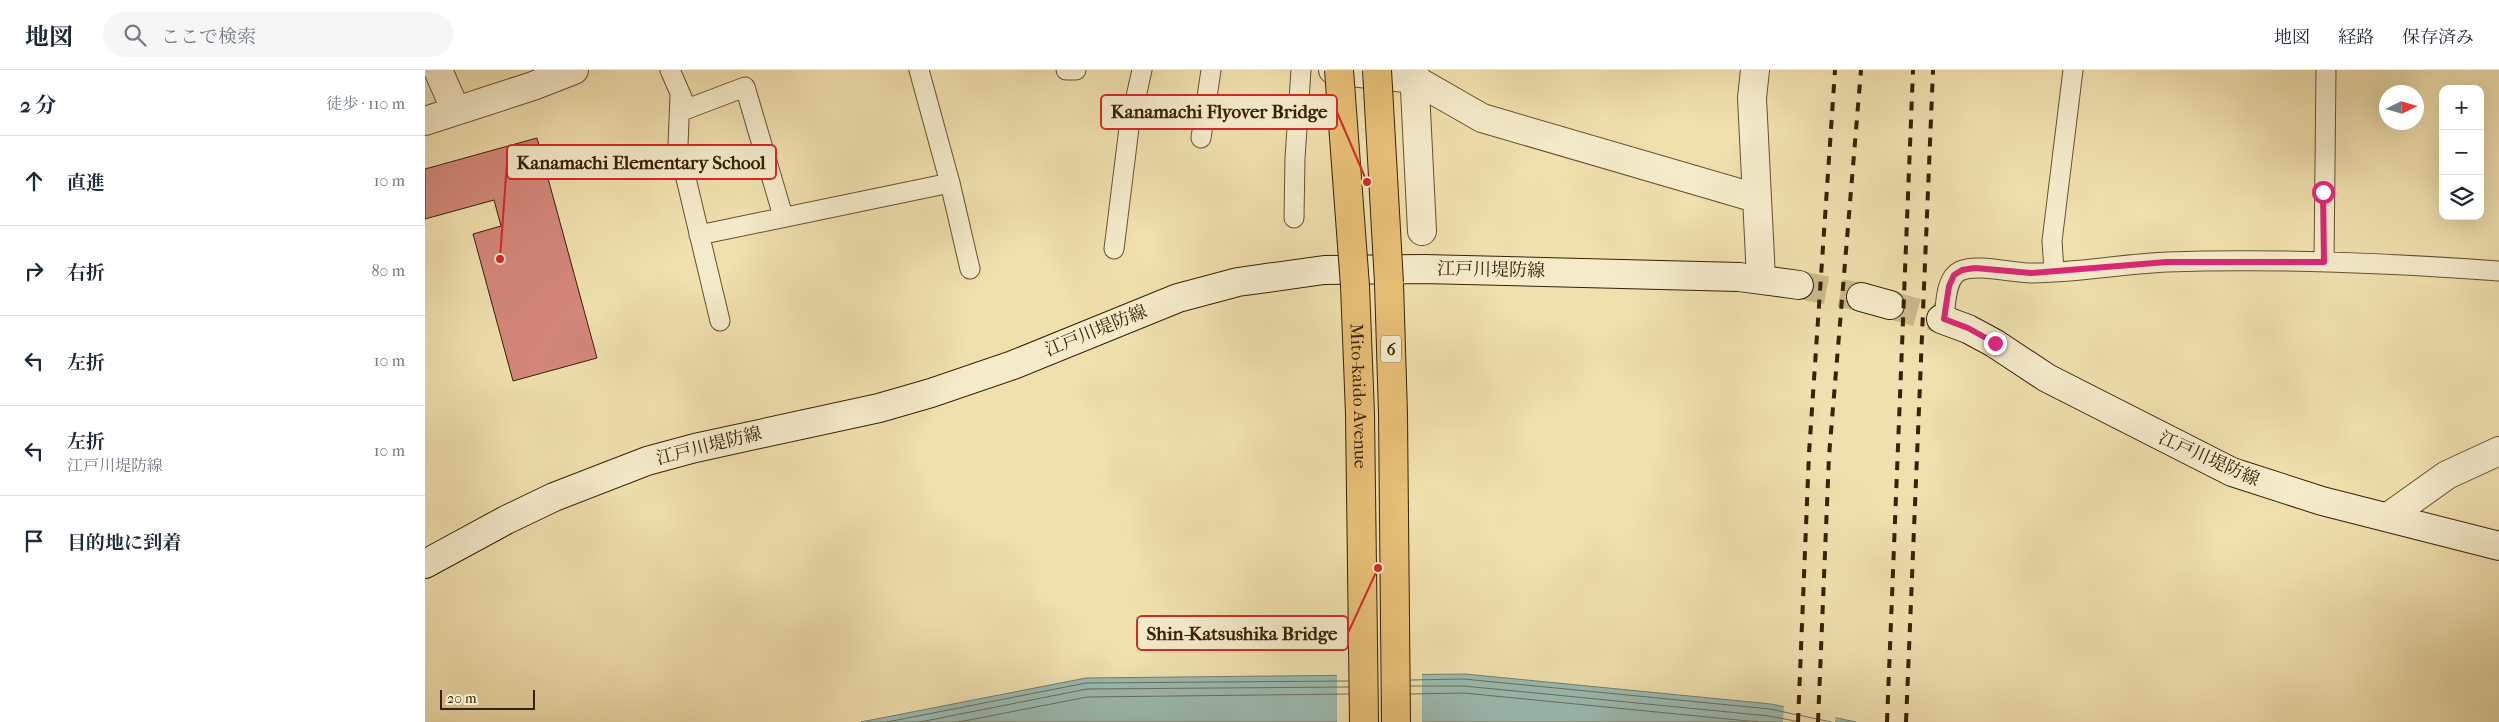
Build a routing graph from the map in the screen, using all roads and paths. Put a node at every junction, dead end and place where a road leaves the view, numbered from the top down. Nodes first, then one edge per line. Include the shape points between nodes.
1 (438, 70) edge
2 (574, 70) edge
3 (670, 70) edge
4 (919, 70) edge
5 (1066, 70) edge
6 (1075, 70) edge
7 (1142, 70) edge
8 (1211, 70) edge
9 (1301, 70) edge
10 (1329, 70) edge
11 (1333, 70) edge
12 (1339, 70) edge
13 (1377, 70) edge
14 (1755, 70) edge
15 (2073, 70) edge
16 (2325, 70) edge
17 (1414, 74) edge
18 (680, 94) junction
19 (456, 111) junction
20 (425, 121) edge
21 (1345, 125) junction
22 (1201, 138) dead end
23 (950, 183) junction
24 (1756, 198) junction
25 (783, 216) junction
26 (1294, 218) dead end
27 (1422, 231) dead end
28 (699, 235) junction
29 (1113, 249) dead end
30 (2324, 262) junction
31 (971, 269) dead end
32 (2054, 271) junction
33 (2499, 271) edge
34 (1761, 278) junction
35 (1799, 285) tunnel mouth
36 (1861, 297) tunnel mouth
37 (1890, 305) tunnel mouth
38 (1943, 319) joint
39 (720, 321) dead end
40 (2499, 452) edge
41 (2388, 516) junction
42 (2499, 546) edge
43 (425, 564) edge
44 (1364, 722) edge
45 (1396, 722) edge

1 - 19 main road
2 - 19 main road
3 - 18 lane
4 - 23 lane
5 - 6 lane
7 - 29 lane via 1129,128
8 - 22 lane
9 - 26 lane
10 - 21 highway, bridge
11 - 17 main road
12 - 21 highway, Mito-kaido Avenue / 6, bridge
13 - 45 highway, Mito-kaido Avenue / 6, bridge via 1393,414
14 - 24 main road via 1752,98
15 - 32 lane via 2052,241
16 - 30 lane
17 - 24 main road via 1482,118
17 - 27 main road
18 - 25 lane via 687,109 745,87
18 - 28 lane via 678,145
19 - 20 main road
21 - 44 highway, Mito-kaido Avenue / 6, bridge via 1360,414
23 - 25 lane
23 - 31 lane
24 - 34 main road
25 - 28 lane
28 - 39 lane
30 - 32 lane via 2167,262
30 - 33 lane
32 - 38 lane via 1962,270 1954,275 1949,286
34 - 35 main road, 江戸川堤防線
34 - 43 main road, 江戸川堤防線 via 1542,271 1323,270 1208,288 1150,308 973,380 931,393 638,464 546,501
36 - 37 main road
38 - 41 main road, 江戸川堤防線 via 1968,328 2047,378 2232,472 2321,501
40 - 41 main road via 2447,475
41 - 42 main road, 江戸川堤防線

